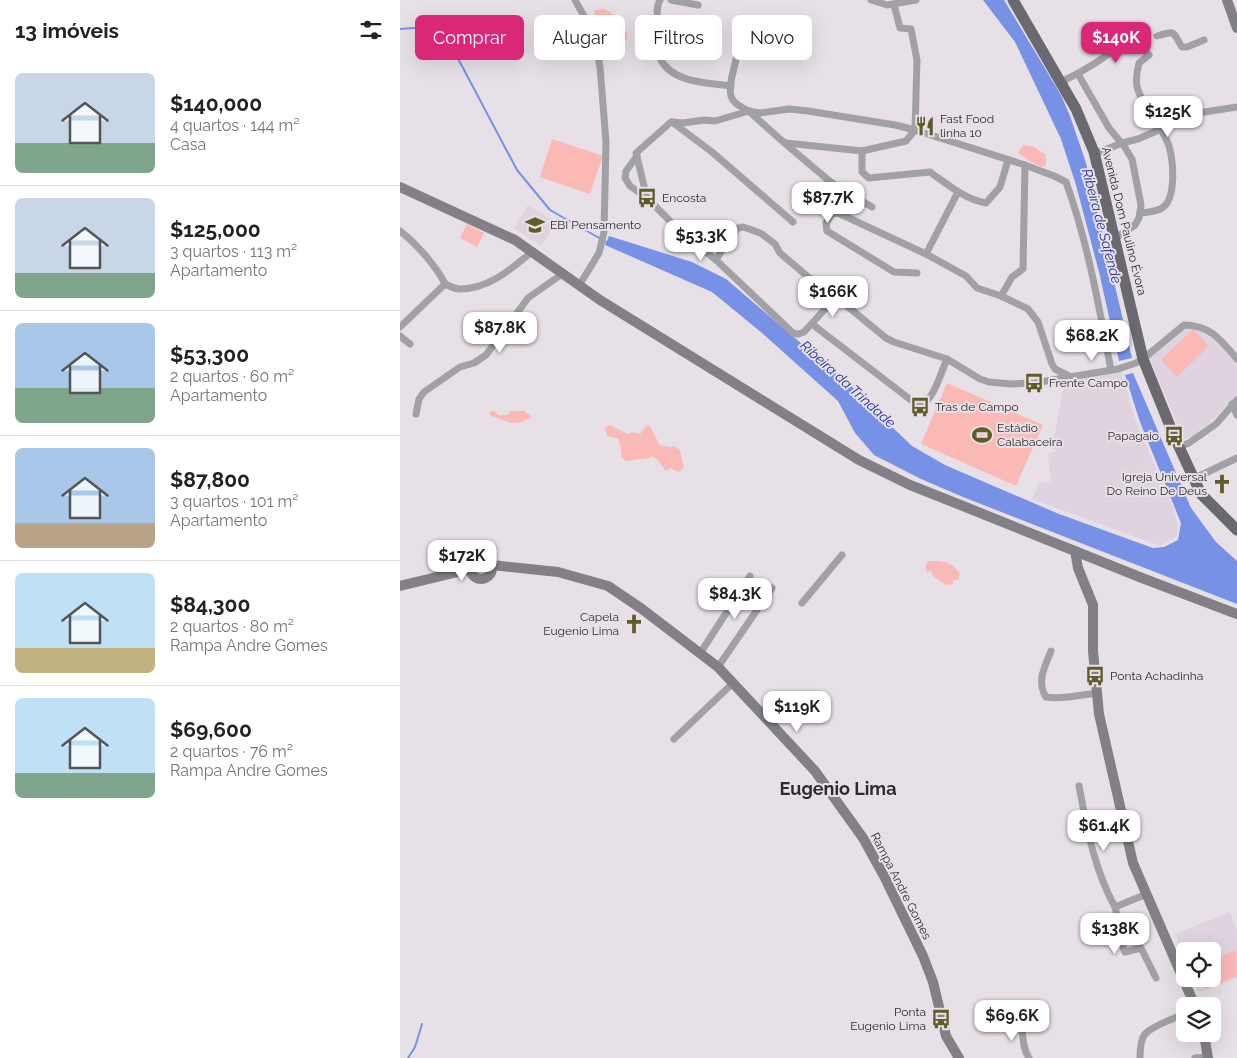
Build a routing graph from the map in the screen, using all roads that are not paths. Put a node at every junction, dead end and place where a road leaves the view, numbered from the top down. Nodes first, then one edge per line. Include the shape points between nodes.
1 (575, 0) edge
2 (660, 0) edge
3 (671, 0) edge
4 (871, 0) edge
5 (916, 0) edge
6 (1013, 0) edge
7 (1227, 0) edge
8 (698, 5) dead end
9 (894, 5) junction
10 (1237, 28) edge
11 (1157, 36) dead end
12 (1204, 40) dead end
13 (736, 60) edge
14 (1078, 74) junction
15 (1061, 82) junction
16 (731, 86) junction
17 (1237, 107) edge
18 (749, 111) junction
19 (671, 122) junction
20 (915, 130) junction
21 (1160, 130) junction
22 (785, 143) junction
23 (1122, 143) junction
24 (862, 151) junction
25 (1095, 154) junction
26 (637, 156) junction
27 (1008, 160) junction
28 (1025, 165) junction
29 (832, 184) junction
30 (400, 187) edge
31 (958, 192) junction
32 (646, 198) junction
33 (872, 207) dead end
34 (832, 214) junction
35 (1140, 214) junction
36 (793, 222) dead end
37 (400, 231) edge
38 (1114, 239) junction
39 (533, 251) junction
40 (926, 254) junction
41 (716, 260) junction
42 (917, 273) dead end
43 (562, 274) junction
44 (445, 284) junction
45 (580, 284) junction
46 (1002, 296) junction
47 (836, 297) junction
48 (812, 324) junction
49 (400, 326) edge
50 (400, 336) edge
51 (410, 344) dead end
52 (947, 359) junction
53 (1237, 359) edge
54 (1140, 361) junction
55 (1114, 369) junction
56 (1069, 376) junction
57 (1234, 402) edge
58 (416, 414) dead end
59 (1237, 415) edge
60 (1179, 447) junction
61 (1237, 458) edge
62 (1193, 479) junction
63 (1235, 527) edge
64 (1076, 551) junction
65 (842, 555) dead end
66 (492, 565) junction
67 (470, 569) junction
68 (750, 576) dead end
69 (400, 586) edge
70 (772, 588) dead end
71 (802, 603) dead end
72 (1237, 614) edge
73 (1051, 651) dead end
74 (701, 652) junction
75 (718, 667) junction
76 (733, 683) junction
77 (1097, 693) junction
78 (674, 739) dead end
79 (1079, 786) dead end
80 (1147, 894) junction
81 (1115, 907) junction
82 (1156, 978) dead end
83 (1191, 997) edge
84 (1018, 1014) dead end
85 (1176, 1017) edge
86 (1205, 1042) edge
87 (959, 1058) edge
88 (1030, 1058) edge
89 (1140, 1058) edge
90 (1195, 1058) edge
91 (1208, 1058) edge

1 - 45 street via 594,34 606,142 604,232 599,253
2 - 16 street via 660,57 665,64 676,75 688,79
3 - 8 street
4 - 9 street
5 - 9 street
6 - 15 main road, Avenida Dom Paulino Évora
7 - 10 street
9 - 20 street via 900,28 911,28 917,60
11 - 12 street via 1174,33 1182,47
13 - 16 street
14 - 15 street
14 - 21 street via 1106,58 1132,37 1149,54 1139,63 1137,89
14 - 23 street via 1109,128
15 - 25 main road, Avenida Dom Paulino Évora
16 - 18 street via 735,104
17 - 21 street via 1198,113
18 - 19 street via 714,121
18 - 20 street via 760,113 789,109
18 - 22 street
19 - 26 street via 640,148
19 - 36 street via 712,152
20 - 24 street via 906,141
20 - 27 street
21 - 23 street
21 - 35 street via 1172,155 1169,202 1153,212
22 - 24 street
22 - 29 street
23 - 25 street
23 - 35 street via 1132,159
24 - 31 street via 862,172 869,178 930,172
25 - 38 main road, Avenida Dom Paulino Évora
26 - 32 street
26 - 32 street via 628,168 626,178 630,186
27 - 28 street
27 - 31 street via 1000,187 986,203
28 - 46 street via 1023,269 1012,277
28 - 55 street via 1066,182
29 - 33 street
29 - 34 street via 824,202
30 - 39 street
31 - 40 street
32 - 41 street
34 - 40 street
34 - 42 street via 826,223 827,231 894,272
35 - 38 street via 1135,226
37 - 44 street via 410,238
38 - 54 main road, Avenida Dom Paulino Évora
39 - 43 street
39 - 44 street via 503,275 482,286 458,289
40 - 46 street via 966,276 977,288
41 - 47 street via 732,235 744,226 775,244 780,253
41 - 48 street via 795,334 804,332
43 - 45 street
43 - 58 street via 528,298 486,355 474,363 460,366 424,392
44 - 49 street
45 - 64 street via 600,300 859,460 910,485
46 - 56 street via 1028,309 1055,369
47 - 48 street
47 - 52 street via 886,338
48 - 52 street via 920,408 935,389
50 - 51 street
52 - 56 street via 980,379 1002,384 1034,383
53 - 54 street via 1222,340 1208,330 1184,325
54 - 55 street
54 - 60 main road, Avenida Dom Paulino Évora
55 - 56 street
57 - 59 street
57 - 60 street via 1216,424
60 - 62 main road, Avenida Dom Paulino Évora
61 - 62 street
62 - 63 main road, Avenida Dom Paulino Évora via 1201,494
64 - 72 street
64 - 77 street via 1078,568 1093,605
65 - 71 street
66 - 67 street via 487,559 480,558 472,562
66 - 67 street via 491,572 483,579 476,578
66 - 74 street, Rampa Andre Gomes via 558,572 608,586
67 - 69 street
68 - 74 street
70 - 75 street
73 - 77 street via 1042,671 1042,692 1046,697 1058,699
74 - 75 street, Rampa Andre Gomes
75 - 76 street, Rampa Andre Gomes
76 - 78 street
76 - 87 street, Rampa Andre Gomes via 815,771 863,838 923,956 946,1036
77 - 80 street via 1103,735 1133,863
79 - 81 street via 1093,856
80 - 81 street
80 - 83 street
81 - 82 street via 1121,931 1119,938 1125,952 1141,948
84 - 88 street via 1024,1050
85 - 89 street via 1144,1035
86 - 91 street
90 - 91 street

